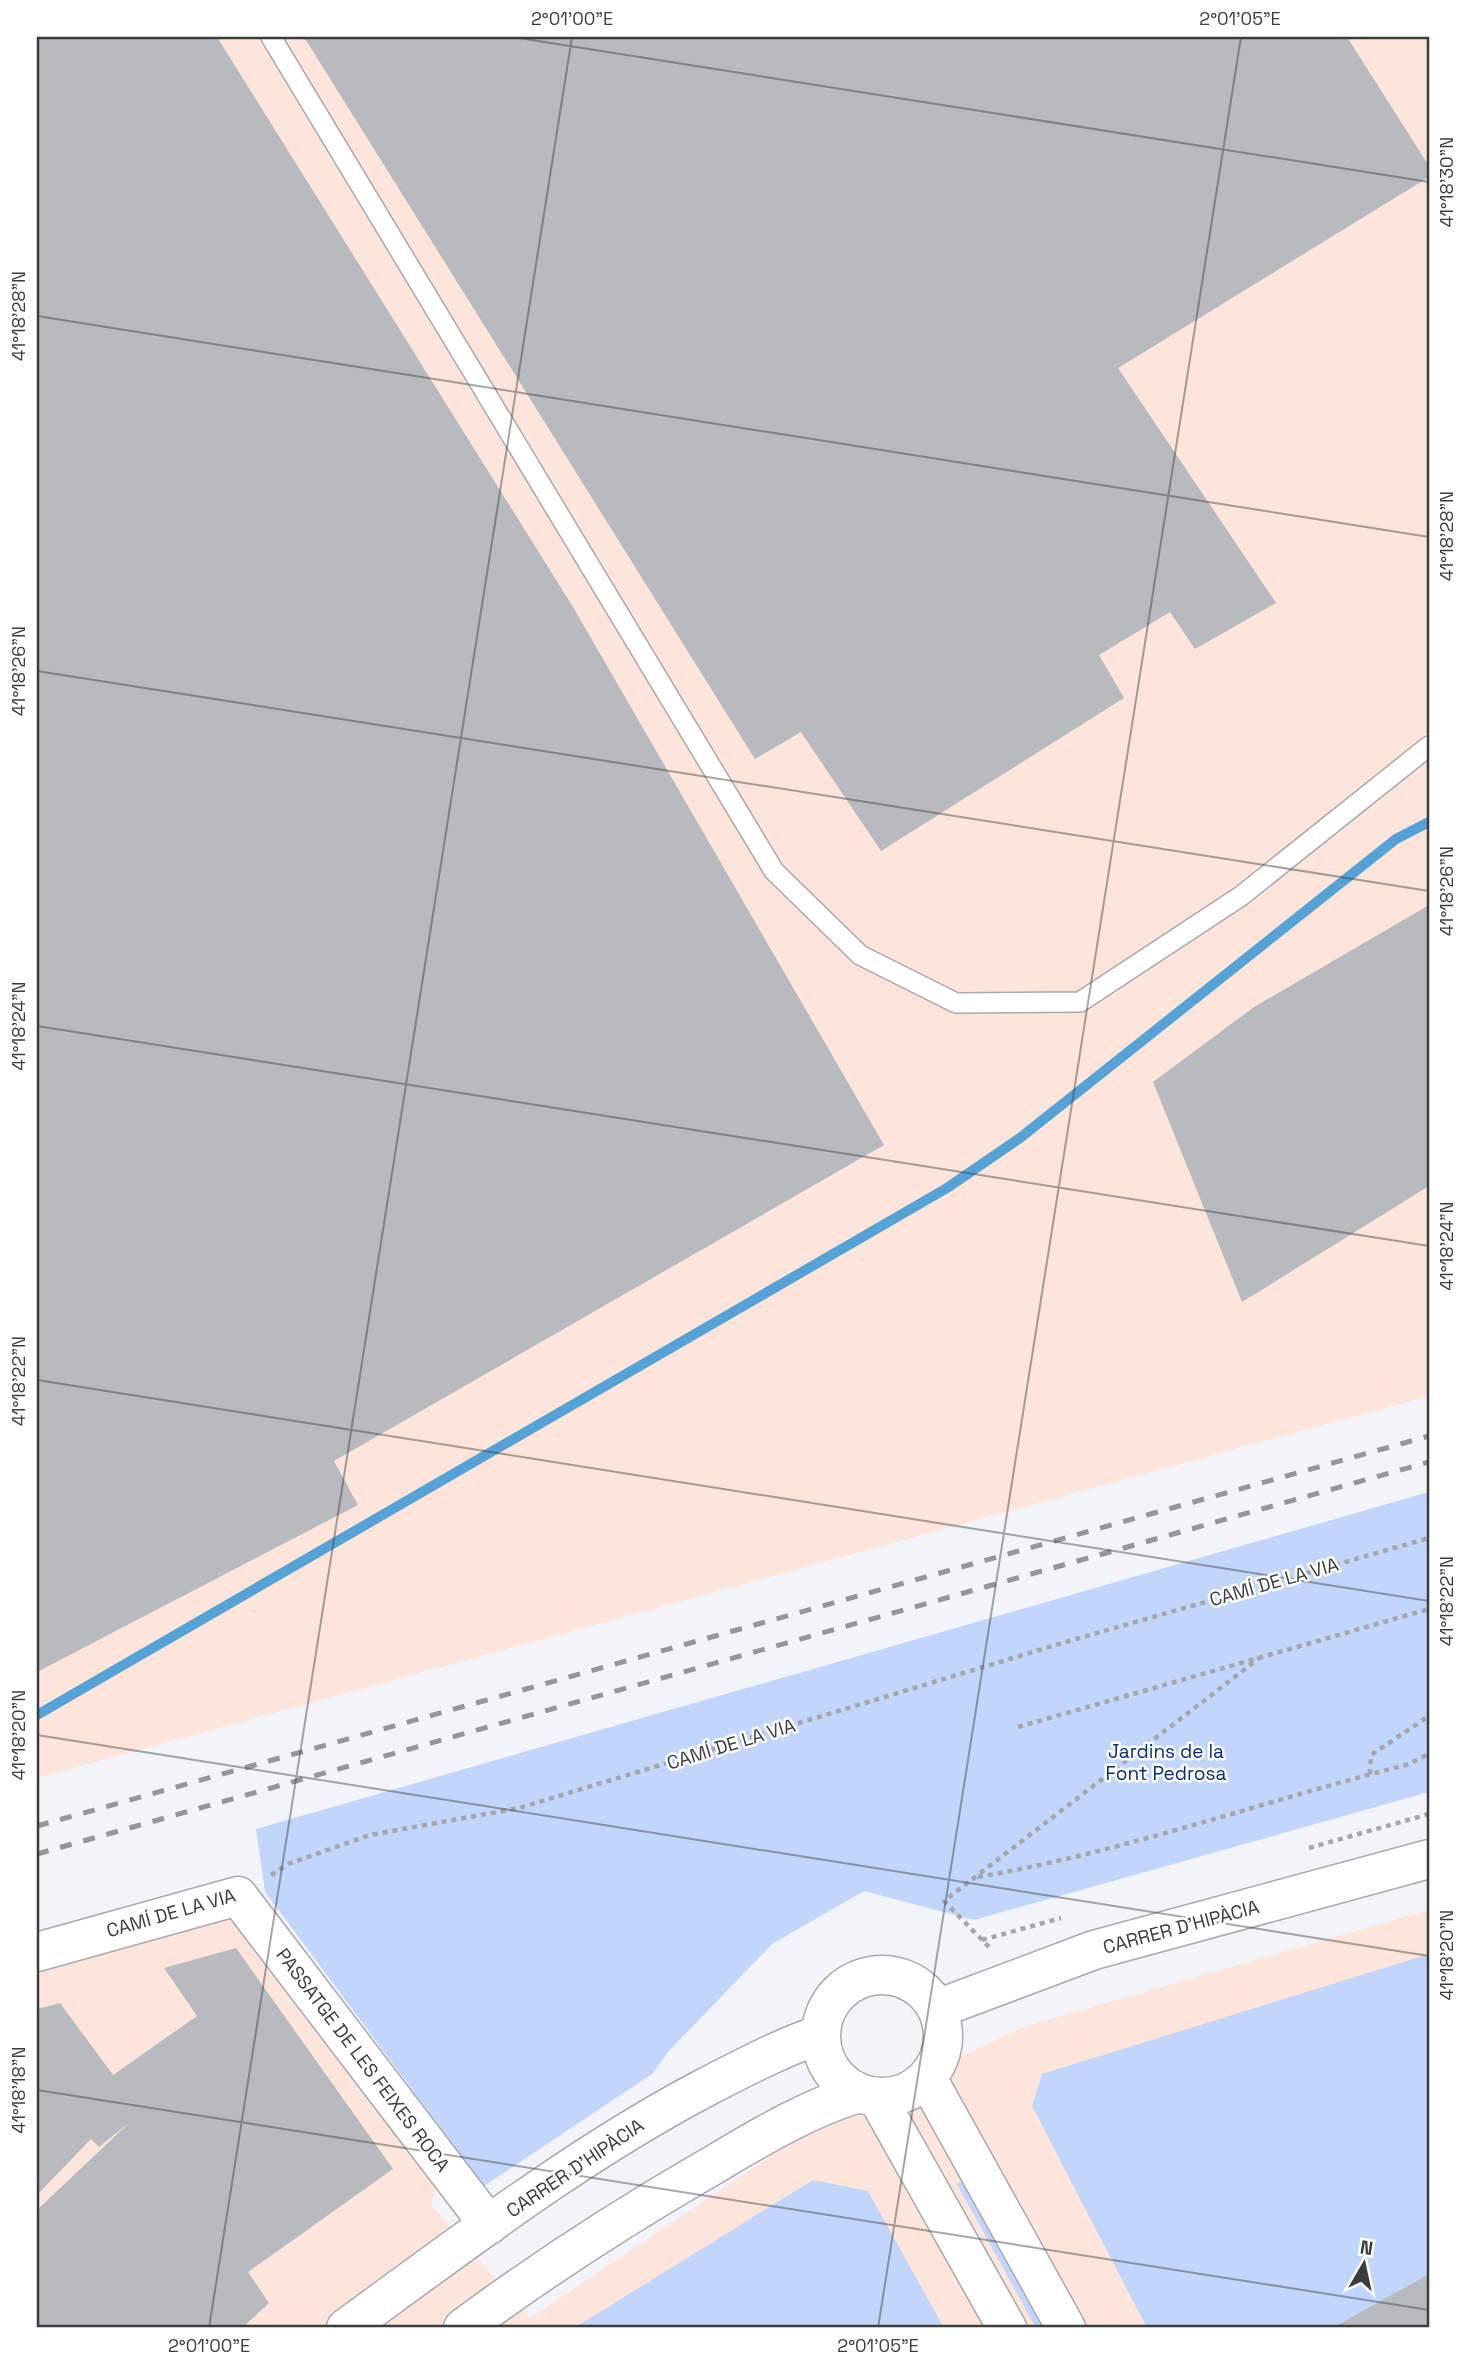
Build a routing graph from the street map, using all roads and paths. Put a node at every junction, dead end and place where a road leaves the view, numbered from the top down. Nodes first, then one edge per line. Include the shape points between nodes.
1 (271, 37) edge
2 (1429, 746) edge
3 (1429, 1538) edge
4 (1429, 1609) edge
5 (1262, 1656) junction
6 (1429, 1716) edge
7 (1018, 1727) dead end
8 (1429, 1754) edge
9 (1370, 1774) junction
10 (1429, 1859) edge
11 (975, 1878) junction
12 (238, 1896) junction
13 (37, 1952) edge
14 (997, 1955) dead end
15 (937, 2009) junction
16 (820, 2035) junction
17 (927, 2078) junction
18 (868, 2095) junction
19 (489, 2225) junction
20 (346, 2328) edge
21 (463, 2328) edge
22 (1007, 2328) edge
23 (1066, 2328) edge

1 - 2 lane via 774,871 860,955 956,1003 1080,1002 1241,896
3 - 12 path, CAMÍ DE LA VIA via 1069,1641 519,1808 370,1835 288,1864
4 - 5 path
5 - 7 path
5 - 11 path
6 - 9 path via 1371,1755
8 - 9 path
9 - 11 path via 1233,1814
10 - 15 street, CARRER D'HIPÀCIA via 1094,1950
11 - 14 path via 944,1901
12 - 13 street, CAMÍ DE LA VIA
12 - 19 street, PASSATGE DE LES FEIXES ROCA
15 - 16 street via 925,1992 908,1980 889,1974 868,1976 849,1983 833,1997
15 - 17 street via 943,2045
16 - 18 street via 822,2054 831,2071 844,2085
16 - 19 street, CARRER D'HIPÀCIA via 789,2045 663,2110
17 - 18 street via 895,2096
17 - 23 street
18 - 21 street via 826,2103 774,2129 536,2274
18 - 22 street
19 - 20 street, CARRER D'HIPÀCIA

